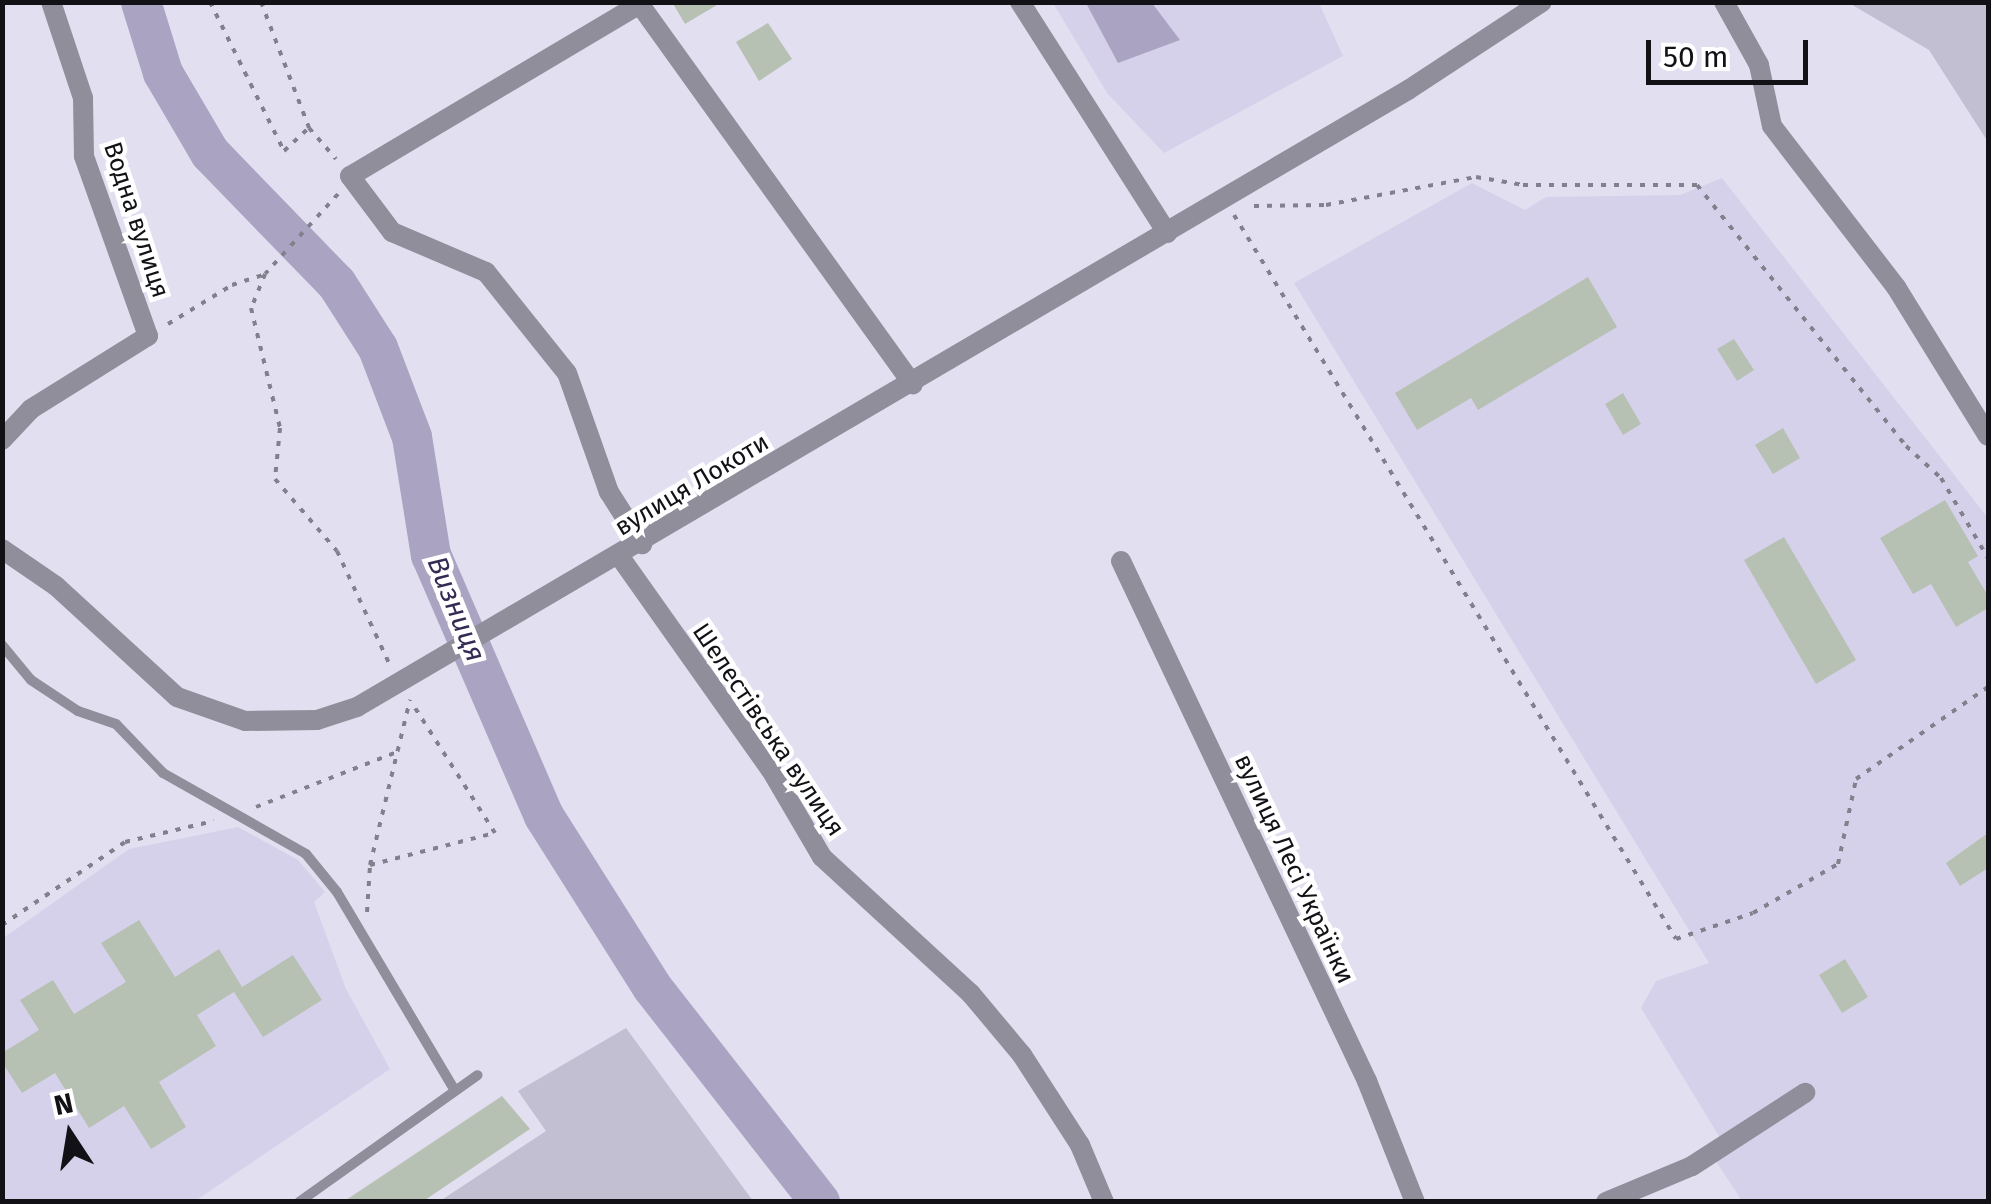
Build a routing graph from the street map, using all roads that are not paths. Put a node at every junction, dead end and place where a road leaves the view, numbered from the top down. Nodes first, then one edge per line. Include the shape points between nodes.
1 (50, 2) edge
2 (1020, 2) edge
3 (1542, 2) edge
4 (1724, 2) edge
5 (639, 4) edge
6 (1167, 233) junction
7 (912, 384) junction
8 (1988, 436) edge
9 (2, 440) edge
10 (642, 544) junction
11 (2, 549) edge
12 (620, 558) junction
13 (1121, 560) dead end
14 (2, 645) edge
15 (478, 1076) dead end
16 (455, 1091) junction
17 (1806, 1093) dead end
18 (299, 1202) edge
19 (1104, 1202) edge
20 (1415, 1202) edge
21 (1606, 1202) edge

1 - 9 street, Водна вулиця via 84,98 84,156 148,336 31,409
2 - 6 street
3 - 6 street, вулиця Локоти
4 - 8 street via 1759,65 1772,126 1896,287
5 - 7 street
5 - 10 street via 350,176 392,232 486,272 567,373 609,492
6 - 7 street, вулиця Локоти
7 - 10 street, вулиця Локоти
10 - 12 street, вулиця Локоти
11 - 12 street, вулиця Локоти via 56,586 177,697 245,721 316,720 406,681
12 - 19 street, Шелестівська вулиця via 770,770 822,857 971,994 1022,1056 1080,1145
13 - 20 street, вулиця Лесі Українки via 1367,1082
14 - 16 lane via 31,680 78,711 116,724 163,773 306,854 336,892
15 - 16 lane
16 - 18 lane
17 - 21 street via 1692,1166

